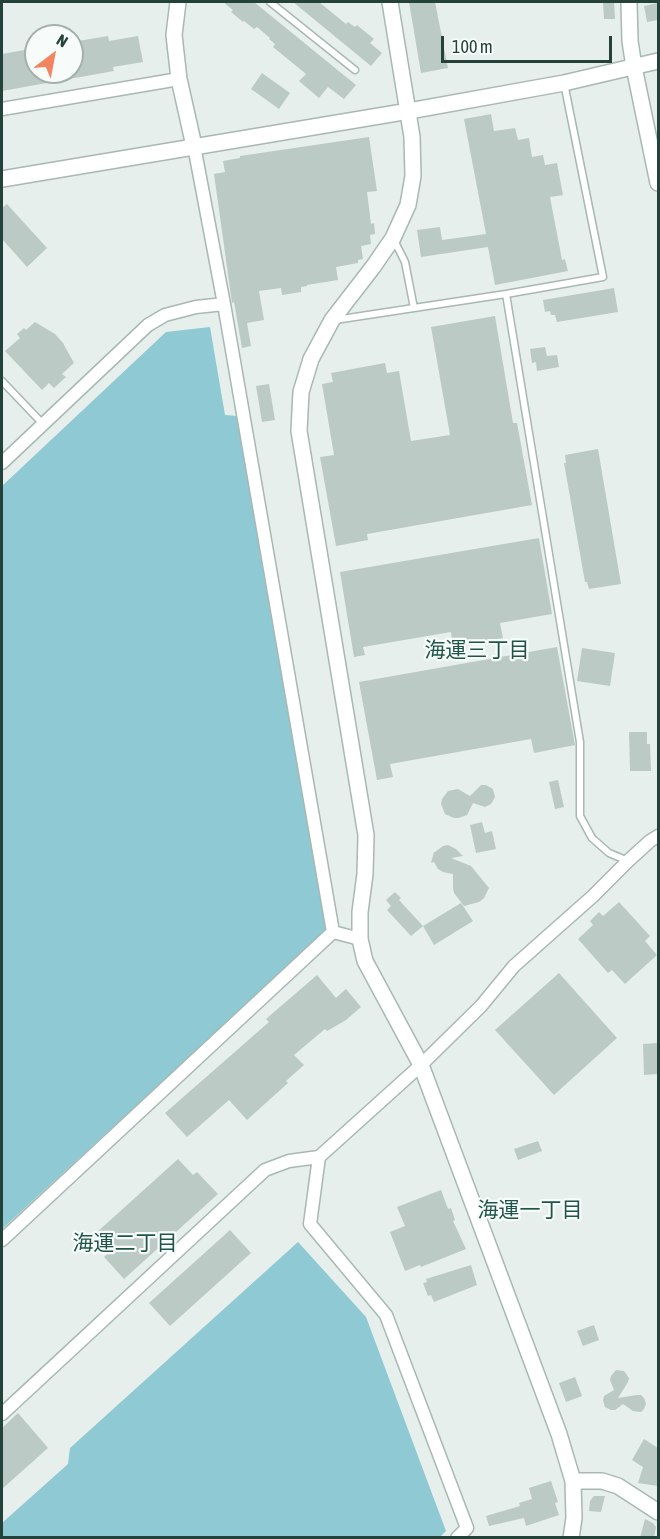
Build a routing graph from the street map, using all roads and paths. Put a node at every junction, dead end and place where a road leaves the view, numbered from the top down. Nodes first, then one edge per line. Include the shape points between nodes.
1 (178, 2) edge
2 (270, 2) edge
3 (390, 2) edge
4 (629, 2) edge
5 (658, 62) edge
6 (634, 67) junction
7 (355, 70) dead end
8 (179, 79) junction
9 (564, 83) junction
10 (2, 109) edge
11 (409, 111) junction
12 (194, 146) junction
13 (2, 179) edge
14 (658, 183) edge
15 (393, 238) junction
16 (506, 294) junction
17 (224, 304) junction
18 (414, 308) junction
19 (332, 320) junction
20 (2, 381) edge
21 (43, 424) junction
22 (2, 463) edge
23 (658, 836) edge
24 (628, 861) junction
25 (333, 932) junction
26 (360, 939) junction
27 (421, 1065) junction
28 (319, 1156) junction
29 (2, 1240) edge
30 (2, 1414) edge
31 (573, 1481) junction
32 (658, 1512) edge
33 (458, 1538) edge
34 (571, 1538) edge

1 - 8 street via 174,35
2 - 7 lane
3 - 11 street
4 - 6 street
5 - 6 street
6 - 9 street
6 - 14 street
8 - 10 street
8 - 12 street
9 - 11 street
9 - 16 lane via 603,277
11 - 12 street
11 - 15 street via 413,176 408,205
12 - 13 street
12 - 17 street
15 - 18 lane via 405,262
15 - 19 street
16 - 18 lane
16 - 24 lane via 580,742 580,816 592,838 609,853
17 - 21 street via 165,315 148,325
17 - 25 street
18 - 19 lane
19 - 26 street via 311,359 301,392 299,431 366,835
20 - 21 lane
21 - 22 street
23 - 24 street
24 - 27 street via 514,966 481,1006
25 - 26 street
25 - 29 street
26 - 27 street via 365,961
27 - 28 street
27 - 31 street
28 - 30 street via 265,1170
28 - 33 street via 310,1224 386,1315 467,1528
31 - 32 street via 602,1481 618,1486
31 - 34 street

